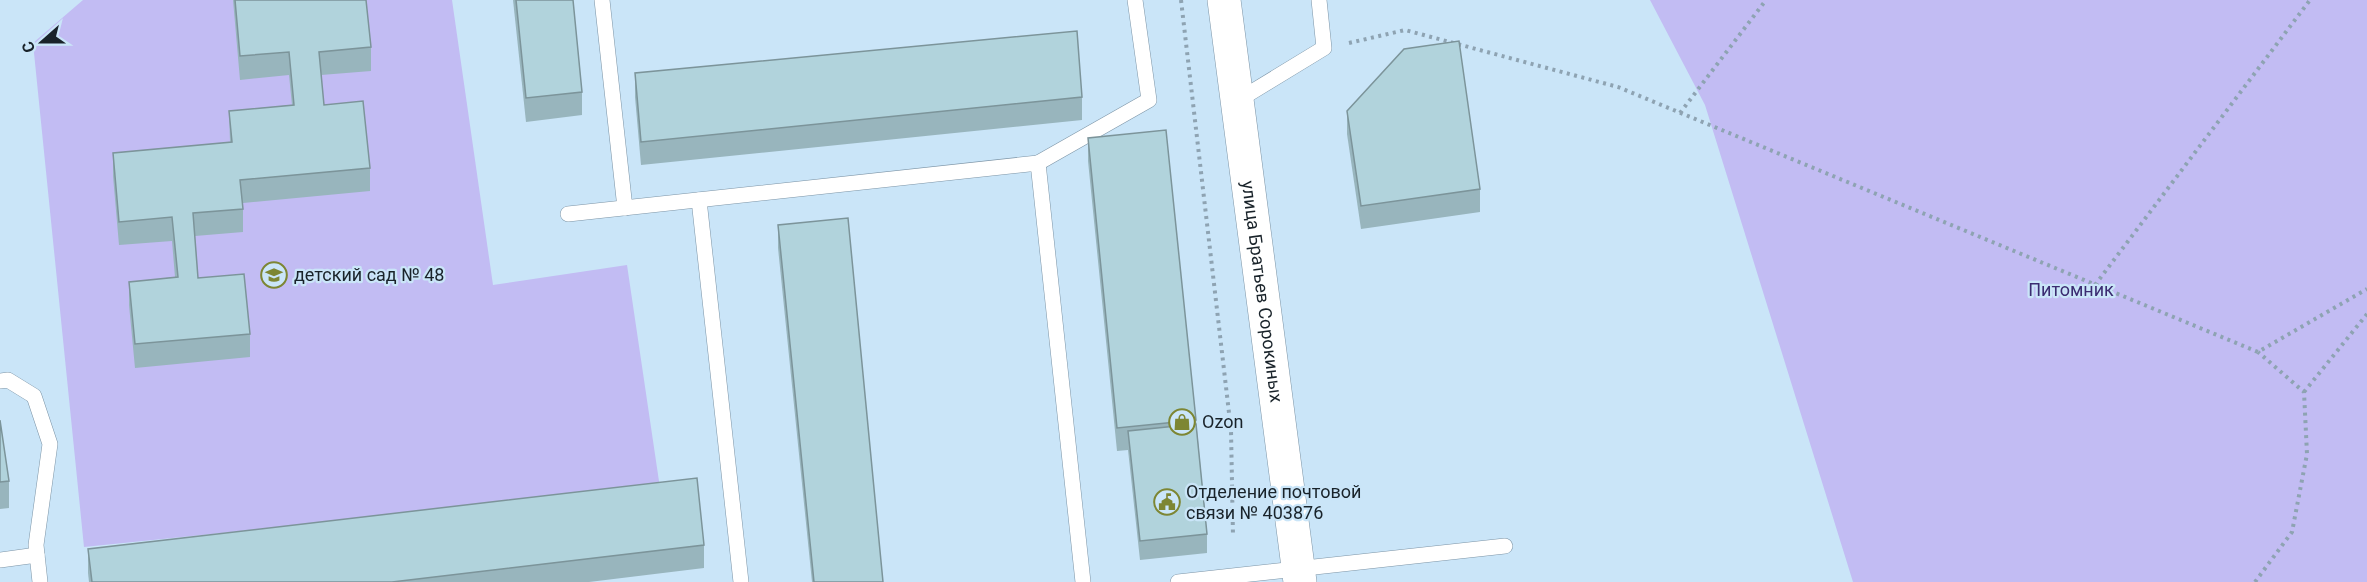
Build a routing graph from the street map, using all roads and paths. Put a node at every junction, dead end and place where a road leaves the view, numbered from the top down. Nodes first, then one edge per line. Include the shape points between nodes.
1 (602, 0) edge
2 (1135, 0) edge
3 (1181, 0) edge
4 (1224, 0) edge
5 (1319, 0) edge
6 (1766, 0) edge
7 (2310, 0) edge
8 (1324, 48) junction
9 (1237, 101) junction
10 (1680, 113) junction
11 (1038, 163) junction
12 (699, 200) junction
13 (625, 208) junction
14 (568, 214) dead end
15 (2095, 285) junction
16 (2367, 289) edge
17 (2367, 314) edge
18 (2258, 352) junction
19 (0, 381) edge
20 (2304, 392) junction
21 (1233, 536) dead end
22 (1505, 546) dead end
23 (37, 555) junction
24 (0, 560) edge
25 (1299, 576) edge
26 (40, 582) edge
27 (741, 582) edge
28 (1083, 582) edge
29 (1178, 582) edge
30 (2255, 582) edge

1 - 13 lane
2 - 11 lane via 1149,100
3 - 21 path via 1231,430
4 - 9 street, улица Братьев Сорокиных
5 - 8 lane
6 - 10 path
7 - 15 path
8 - 9 lane
8 - 10 path via 1405,30 1618,87
9 - 25 street, улица Братьев Сорокиных
10 - 15 path
11 - 12 lane
11 - 28 lane
12 - 13 lane
12 - 27 lane
13 - 14 lane
15 - 18 path
16 - 18 path
17 - 20 path
18 - 20 path
19 - 23 lane via 8,380 34,396 50,444
20 - 30 path via 2307,454 2292,532
22 - 25 lane
23 - 24 lane
23 - 26 lane
25 - 29 lane

